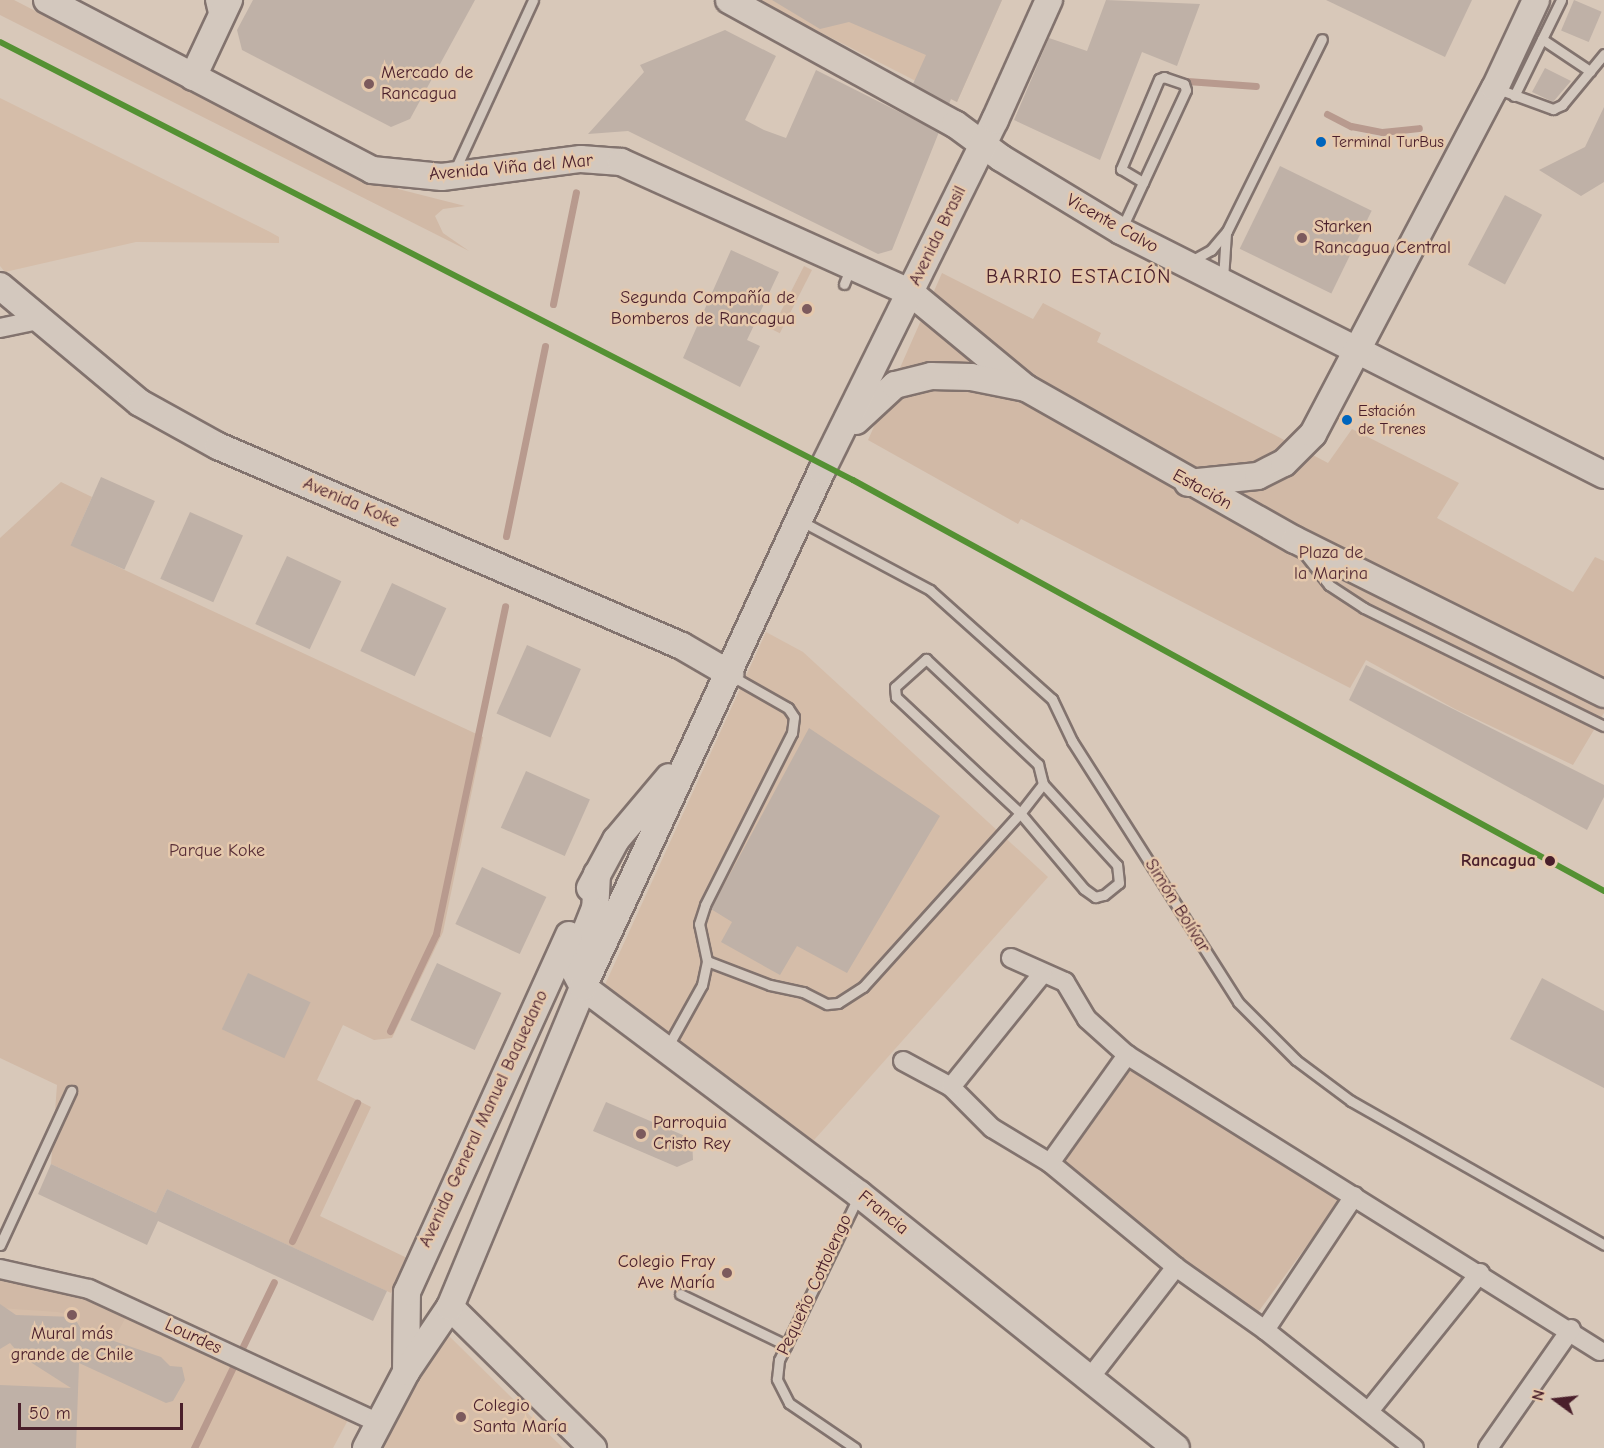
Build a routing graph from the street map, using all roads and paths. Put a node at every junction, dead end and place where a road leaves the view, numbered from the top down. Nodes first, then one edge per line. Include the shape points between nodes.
1 (47, 0) edge
2 (210, 0) edge
3 (229, 0) edge
4 (532, 0) edge
5 (729, 0) edge
6 (1049, 0) edge
7 (1536, 0) edge
8 (1561, 0) edge
9 (216, 26) junction
10 (1322, 39) dead end
11 (1542, 39) junction
12 (1604, 54) edge
13 (1590, 71) junction
14 (193, 77) junction
15 (1505, 92) junction
16 (983, 143) junction
17 (452, 176) junction
18 (1143, 182) junction
19 (1121, 231) junction
20 (1227, 231) junction
21 (1187, 264) junction
22 (1223, 281) junction
23 (0, 286) edge
24 (911, 293) junction
25 (37, 320) junction
26 (0, 328) edge
27 (1361, 349) junction
28 (1026, 388) junction
29 (822, 470) junction
30 (1604, 475) edge
31 (1187, 483) junction
32 (799, 519) junction
33 (1295, 540) junction
34 (730, 674) junction
35 (1604, 693) edge
36 (1604, 726) edge
37 (697, 741) junction
38 (1043, 784) junction
39 (1020, 813) junction
40 (597, 874) junction
41 (1011, 958) dead end
42 (707, 961) junction
43 (1043, 973) junction
44 (583, 987) junction
45 (668, 1046) junction
46 (1127, 1055) junction
47 (903, 1061) dead end
48 (951, 1087) junction
49 (71, 1091) dead end
50 (1050, 1163) junction
51 (859, 1194) junction
52 (1354, 1197) junction
53 (0, 1245) edge
54 (1604, 1245) edge
55 (1176, 1268) junction
56 (0, 1269) edge
57 (1480, 1273) junction
58 (680, 1294) dead end
59 (450, 1307) junction
60 (1571, 1329) junction
61 (1265, 1330) junction
62 (786, 1345) junction
63 (1600, 1351) dead end
64 (406, 1372) junction
65 (1089, 1379) junction
66 (1369, 1411) junction
67 (379, 1423) junction
68 (366, 1448) edge
69 (593, 1448) edge
70 (855, 1448) edge
71 (1176, 1448) edge
72 (1414, 1448) edge
73 (1488, 1448) edge

1 - 14 main road, Avenida Viña del Mar
2 - 9 lane
3 - 9 main road
4 - 17 lane
5 - 16 main road, Vicente Calvo
6 - 16 main road, Avenida Brasil
7 - 15 main road
8 - 11 lane
9 - 14 main road
10 - 20 lane
11 - 13 lane
11 - 15 lane
12 - 13 lane
13 - 15 lane via 1562,105 1553,109
14 - 17 main road, Avenida Viña del Mar via 372,170 403,176
15 - 27 main road
16 - 19 main road, Vicente Calvo
16 - 24 main road, Avenida Brasil
17 - 24 main road, Avenida Viña del Mar via 582,159 621,162 848,275
18 - 18 lane via 1121,169 1159,79 1164,77 1184,84 1186,90
18 - 19 lane
19 - 21 main road, Vicente Calvo
20 - 21 lane via 1211,250
20 - 22 lane
21 - 22 main road, Vicente Calvo
22 - 27 main road, Vicente Calvo
23 - 25 main road, Avenida Koke
24 - 28 main road, Avenida Viña del Mar
24 - 29 main road, Avenida Brasil
25 - 26 street
25 - 34 main road, Avenida Koke via 140,403 218,446 682,646
27 - 30 main road, Vicente Calvo
27 - 31 main road via 1313,434 1284,463 1235,482
28 - 29 main road, Estación via 971,377 931,376 894,385 855,422
28 - 31 main road, Estación
29 - 32 main road, Avenida General Manuel Baquedano
31 - 33 main road, Estación
32 - 34 main road, Avenida General Manuel Baquedano
32 - 54 lane, Simón Bolívar via 930,590 1052,699 1072,741 1238,1002 1296,1060 1351,1101
33 - 35 main road, Estación
33 - 36 lane via 1329,585 1364,608
34 - 37 main road, Avenida General Manuel Baquedano
34 - 42 lane via 788,708 794,717 792,733 705,905 699,924
37 - 40 main road, Avenida General Manuel Baquedano via 616,840
37 - 44 main road, Avenida General Manuel Baquedano
38 - 39 lane
38 - 39 lane via 1117,865 1119,883 1095,897
38 - 39 lane via 1038,764 932,660 918,662 895,687 896,697
39 - 42 lane via 863,987 838,1003 827,1004 803,992 770,985
40 - 44 main road, Avenida General Manuel Baquedano via 595,908 572,966
40 - 64 main road, Avenida General Manuel Baquedano via 407,1292
41 - 43 street
42 - 45 lane via 702,986
43 - 46 street via 1065,982 1087,1019
43 - 48 street
44 - 45 main road, Francia
44 - 59 main road, Avenida General Manuel Baquedano
45 - 51 main road, Francia
46 - 50 street
46 - 52 street
47 - 48 street
48 - 50 street via 992,1128
49 - 53 lane
50 - 55 street
51 - 62 lane, Pequeño Cottolengo
51 - 65 main road, Francia
52 - 57 street
52 - 61 street
55 - 61 street
55 - 65 street
56 - 67 street, Lourdes via 89,1289
57 - 60 street
57 - 66 street
58 - 62 lane
59 - 64 main road, Avenida General Manuel Baquedano
59 - 69 main road
60 - 63 street
60 - 73 street
61 - 66 street
62 - 70 lane, Pequeño Cottolengo via 777,1379 782,1393
64 - 67 main road, Avenida General Manuel Baquedano
65 - 71 main road, Francia
66 - 72 street
67 - 68 main road, Avenida General Manuel Baquedano

